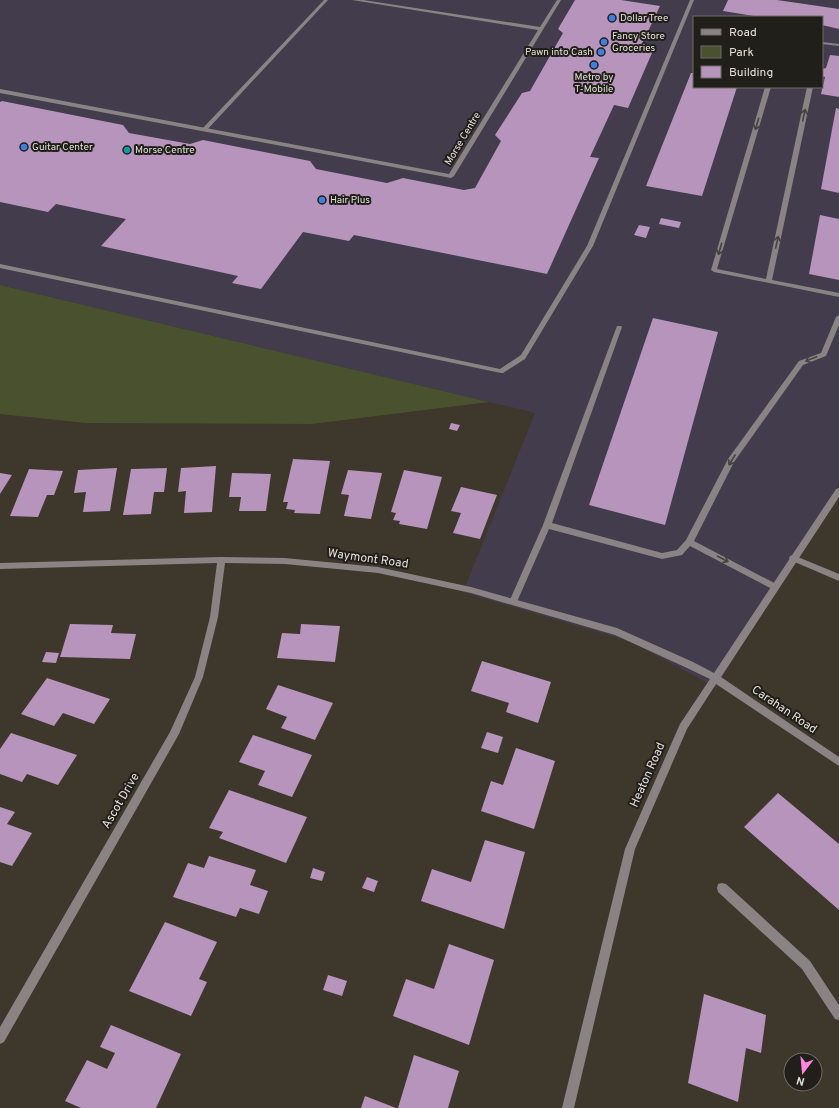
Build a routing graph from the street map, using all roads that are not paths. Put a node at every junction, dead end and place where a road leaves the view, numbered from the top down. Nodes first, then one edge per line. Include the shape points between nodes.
1 (326, 0) edge
2 (354, 0) edge
3 (559, 0) edge
4 (692, 0) edge
5 (376, 2) edge
6 (541, 29) junction
7 (823, 43) edge
8 (839, 45) edge
9 (768, 88) edge
10 (810, 88) edge
11 (0, 91) edge
12 (204, 130) junction
13 (0, 266) edge
14 (769, 281) junction
15 (839, 295) edge
16 (839, 317) edge
17 (619, 328) dead end
18 (839, 491) edge
19 (547, 525) junction
20 (689, 542) junction
21 (793, 558) junction
22 (221, 560) junction
23 (0, 566) edge
24 (839, 578) edge
25 (775, 587) junction
26 (512, 602) junction
27 (715, 678) junction
28 (839, 762) edge
29 (722, 888) dead end
30 (839, 1015) edge
31 (0, 1038) edge
32 (568, 1108) edge

1 - 12 street
2 - 5 street
3 - 6 street, Morse Centre
4 - 13 street via 590,246 523,357 501,371
5 - 6 street
6 - 12 street, Morse Centre via 451,176
7 - 8 street
9 -> 14 street via 714,270
14 -> 10 street
11 - 12 street, Morse Centre
14 - 15 street
16 -> 20 street via 824,354 801,363 731,461
17 - 19 street
18 - 21 street, Heaton Road
19 - 20 street via 662,556 679,553
19 - 26 street
20 -> 25 street
21 - 24 street
21 - 25 street, Heaton Road
22 - 23 street, Waymont Road
22 - 26 street, Waymont Road via 285,561 378,570 471,590
22 - 31 street, Ascot Drive via 214,616 199,677 174,734
25 - 27 street, Heaton Road
26 - 27 street, Waymont Road via 617,632
27 - 28 street, Carahan Road
27 - 32 street, Heaton Road via 683,727 630,849
29 - 30 street via 806,965

